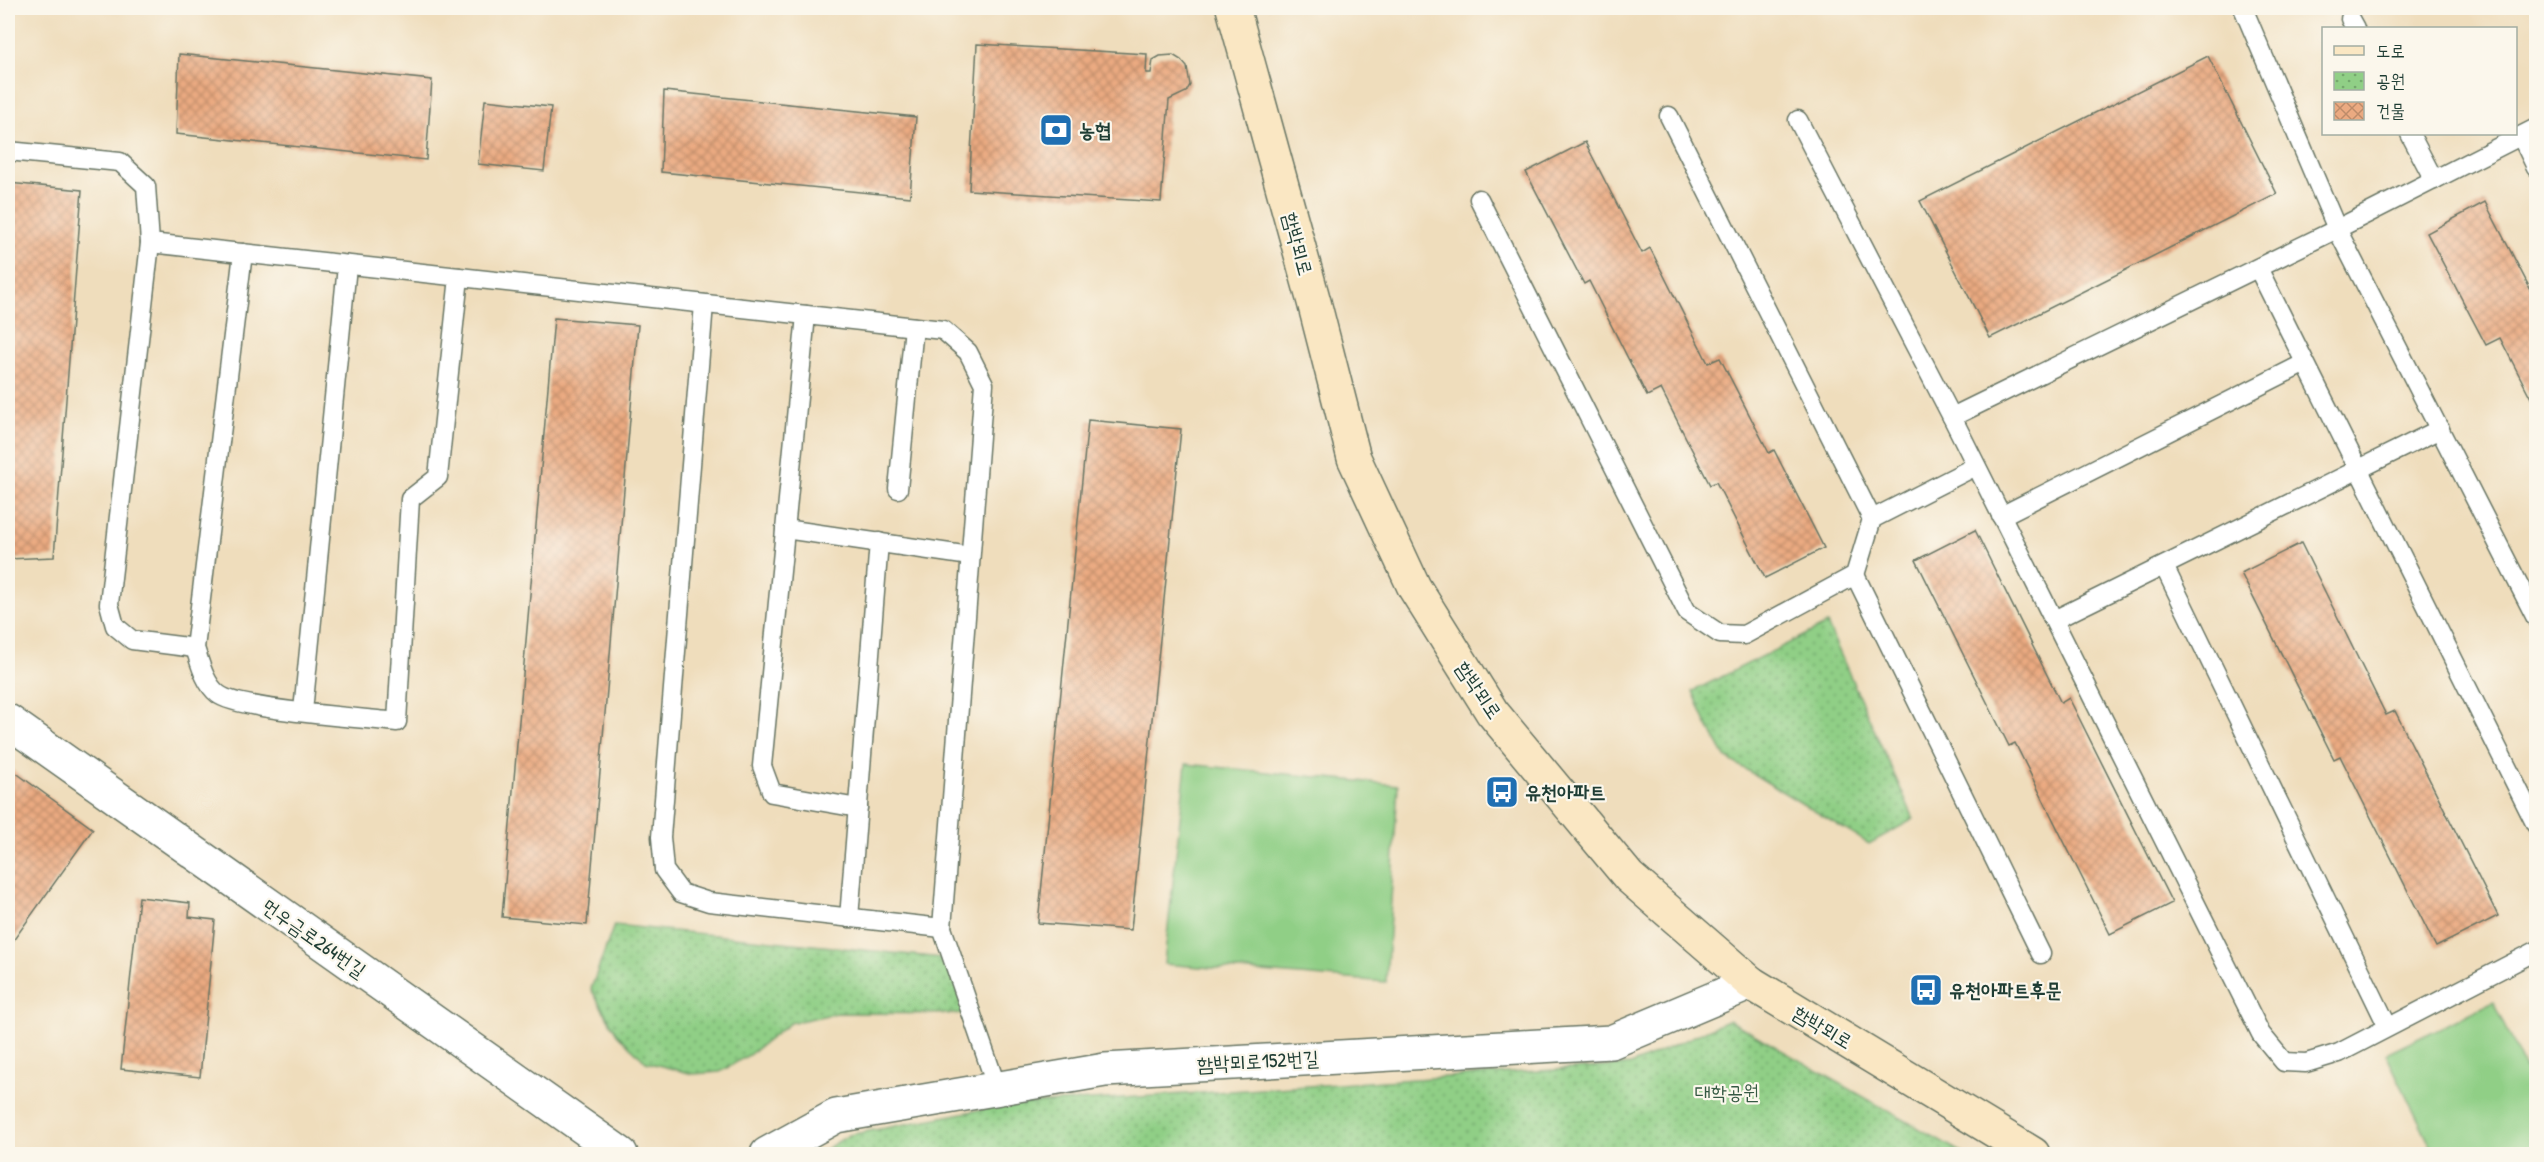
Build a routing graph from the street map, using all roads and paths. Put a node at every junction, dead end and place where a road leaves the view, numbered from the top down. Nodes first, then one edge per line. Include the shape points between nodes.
1 (1233, 8) edge
2 (2243, 8) edge
3 (1669, 116) dead end
4 (1798, 120) dead end
5 (2529, 132) edge
6 (2411, 135) edge
7 (8, 151) edge
8 (2536, 167) edge
9 (2434, 180) junction
10 (1479, 199) dead end
11 (2337, 230) junction
12 (150, 243) junction
13 (243, 253) junction
14 (347, 266) junction
15 (2258, 268) junction
16 (459, 277) junction
17 (704, 304) junction
18 (806, 315) junction
19 (914, 327) junction
20 (2306, 363) junction
21 (1952, 417) junction
22 (2440, 429) junction
23 (1976, 466) junction
24 (2358, 468) junction
25 (898, 489) dead end
26 (2001, 516) junction
27 (1872, 519) junction
28 (785, 529) junction
29 (879, 543) junction
30 (970, 556) junction
31 (2164, 566) junction
32 (1855, 574) junction
33 (2536, 618) edge
34 (2054, 621) junction
35 (195, 648) junction
36 (303, 711) junction
37 (8, 721) edge
38 (858, 808) junction
39 (2536, 825) edge
40 (849, 918) junction
41 (942, 928) junction
42 (2536, 951) edge
43 (2041, 954) dead end
44 (1750, 983) junction
45 (2388, 1028) junction
46 (997, 1088) junction
47 (621, 1155) edge
48 (767, 1155) edge
49 (2032, 1155) edge

1 - 44 main road, 함박뫼로 via 1354,458 1414,587 1492,712 1629,877
2 - 11 lane
3 - 27 lane
4 - 21 lane
5 - 8 lane
5 - 9 lane
6 - 9 lane
7 - 12 lane via 120,162 146,186
9 - 11 lane
10 - 32 lane via 1687,612 1720,634 1744,635
11 - 15 lane
11 - 22 lane
12 - 13 lane
12 - 35 lane via 109,604 115,626 132,640
13 - 14 lane
13 - 35 lane
14 - 16 lane
14 - 36 lane
15 - 20 lane
15 - 21 lane
16 - 17 lane
16 - 36 lane via 438,477 410,499 397,722
17 - 18 lane
17 - 40 lane via 661,837 664,870 681,893 709,902
18 - 19 lane
18 - 28 lane
19 - 25 lane
19 - 30 lane via 943,330 968,351 984,384
20 - 24 lane
20 - 26 lane
21 - 23 lane
22 - 24 lane
22 - 33 lane
23 - 26 lane
23 - 27 lane
24 - 31 lane
24 - 39 lane
26 - 34 lane
27 - 32 lane
28 - 29 lane
28 - 38 lane via 762,766 772,793
29 - 30 lane
29 - 38 lane
30 - 41 lane
31 - 34 lane
31 - 45 lane
32 - 43 lane
34 - 45 lane via 2261,1034 2284,1062 2306,1064 2339,1053
35 - 36 lane via 216,693 232,702
37 - 47 street, 먼우금로264번길
38 - 40 lane
40 - 41 lane
41 - 46 lane
42 - 45 lane
44 - 46 street, 함박뫼로152번길 via 1611,1042 1105,1070
44 - 49 main road, 함박뫼로
46 - 48 street, 함박뫼로152번길 via 836,1116

